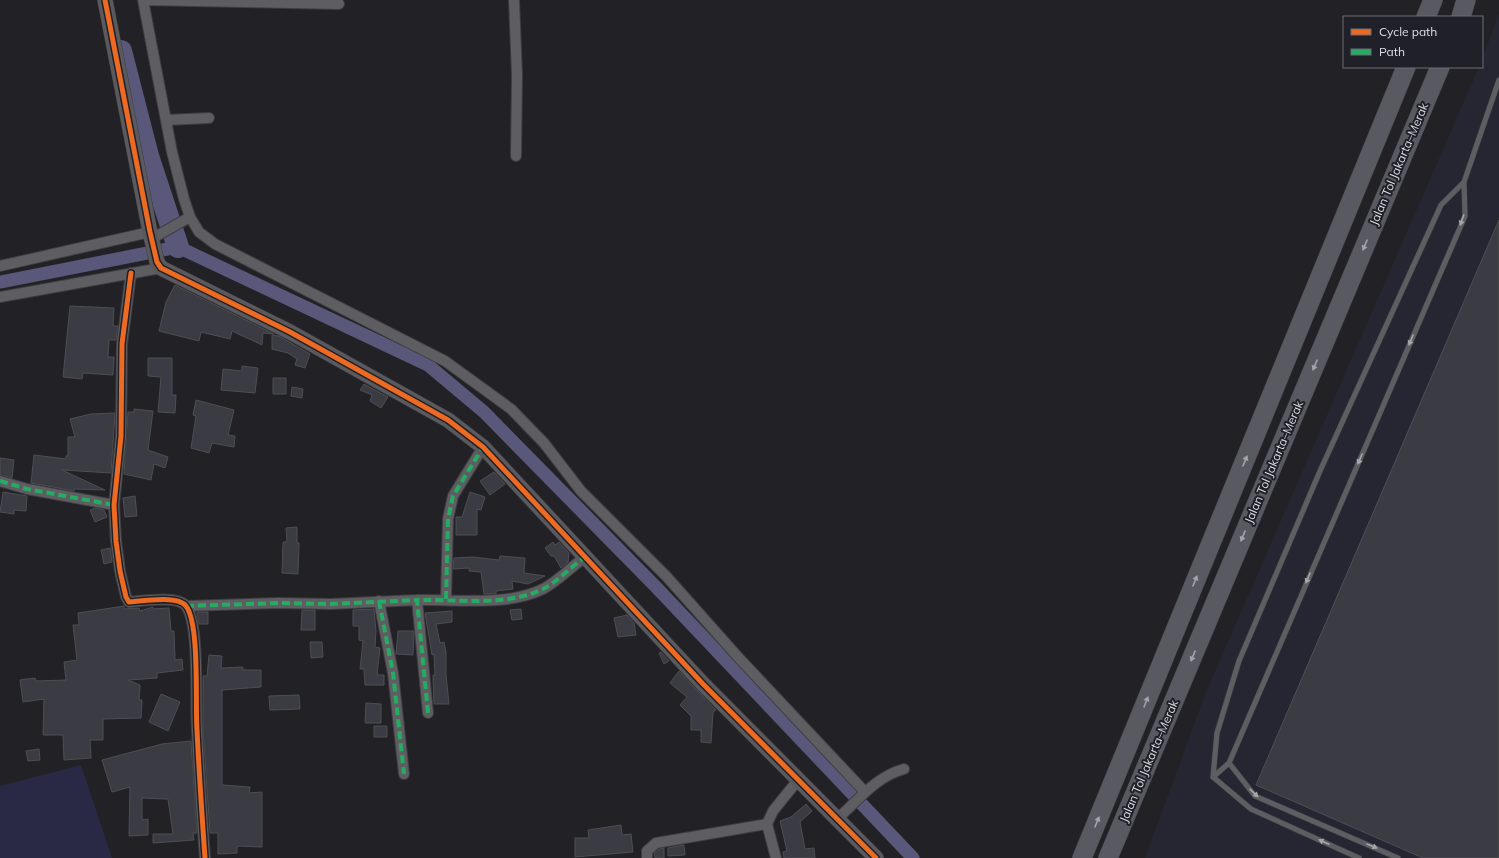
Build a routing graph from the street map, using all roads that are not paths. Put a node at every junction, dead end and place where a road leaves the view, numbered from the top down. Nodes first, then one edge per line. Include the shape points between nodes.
1 (105, 0) edge
2 (143, 0) edge
3 (514, 0) edge
4 (1433, 0) edge
5 (1466, 0) edge
6 (338, 4) dead end
7 (1426, 16) edge
8 (1461, 16) edge
9 (1406, 68) edge
10 (1440, 68) edge
11 (1499, 80) edge
12 (209, 118) dead end
13 (166, 120) junction
14 (516, 156) dead end
15 (1464, 182) junction
16 (186, 219) junction
17 (153, 237) junction
18 (159, 265) junction
19 (0, 266) edge
20 (131, 273) junction
21 (0, 297) edge
22 (483, 447) junction
23 (0, 481) edge
24 (114, 504) junction
25 (585, 557) junction
26 (446, 599) junction
27 (417, 600) junction
28 (379, 601) junction
29 (186, 606) junction
30 (428, 713) dead end
31 (1229, 763) junction
32 (904, 769) dead end
33 (404, 774) dead end
34 (1213, 777) junction
35 (798, 780) junction
36 (862, 794) junction
37 (841, 816) junction
38 (767, 824) junction
39 (205, 858) edge
40 (647, 858) edge
41 (776, 858) edge
42 (876, 858) edge
43 (1082, 858) edge
44 (1108, 858) edge
45 (1359, 858) edge
46 (1398, 858) edge

1 - 17 street
2 - 6 street
2 - 13 street
3 - 14 street via 517,75
4 - 7 highway
5 - 8 highway
43 -> 9 highway, Jalan Tol Jakarta–Merak
10 -> 44 highway, Jalan Tol Jakarta–Merak
11 - 15 lane
12 - 13 street
13 - 16 street
15 -> 31 lane via 1465,216
15 - 34 lane via 1441,205 1320,472 1239,661 1217,733
16 - 17 street
16 - 36 street via 215,244 445,361 511,409 544,443 581,491 667,577
17 - 18 street
17 - 19 street
18 - 20 street
18 - 22 street via 311,344 448,420
20 - 21 street
20 - 24 street via 122,344 121,436
22 - 25 street
22 - 26 street via 453,496 448,519
23 - 24 street via 27,489
24 - 29 street via 116,541 129,602 168,600
25 - 26 street via 544,588 524,595 504,600
25 - 35 street via 703,684
26 - 27 street
27 - 28 street
27 - 30 street
28 - 29 street
28 - 33 street via 393,673
29 - 39 street via 191,619 196,653 197,728
31 - 34 lane
31 -> 46 lane via 1255,796
32 - 36 street via 891,773
45 -> 34 lane via 1251,809
35 - 37 street
35 - 38 street via 773,811
36 - 37 street
37 - 42 street
38 - 40 street via 656,843 647,851
38 - 41 street

